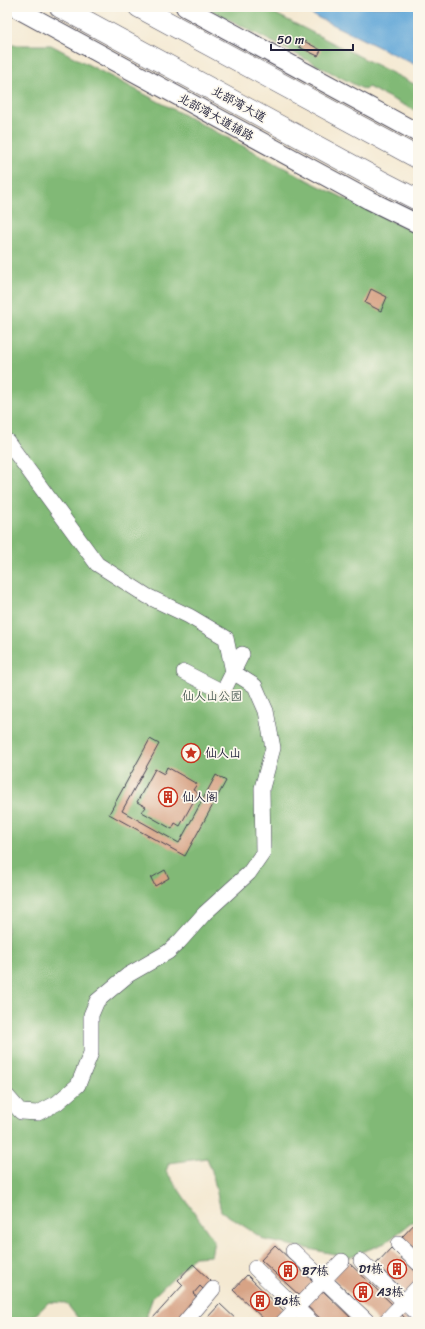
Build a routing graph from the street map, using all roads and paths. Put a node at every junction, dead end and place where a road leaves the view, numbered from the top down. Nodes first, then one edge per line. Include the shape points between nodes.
1 (14, 7) edge
2 (60, 7) edge
3 (139, 7) edge
4 (185, 7) edge
5 (418, 133) edge
6 (418, 158) edge
7 (418, 200) edge
8 (418, 224) edge
9 (7, 441) edge
10 (242, 654) dead end
11 (184, 672) dead end
12 (233, 672) junction
13 (7, 1096) edge
14 (398, 1244) dead end
15 (293, 1251) dead end
16 (342, 1261) dead end
17 (361, 1261) dead end
18 (418, 1263) edge
19 (255, 1268) dead end
20 (324, 1280) junction
21 (418, 1287) edge
22 (213, 1289) dead end
23 (404, 1302) junction
24 (297, 1308) junction
25 (418, 1315) edge
26 (185, 1322) edge
27 (283, 1322) edge
28 (311, 1322) edge
29 (368, 1322) edge
30 (385, 1322) edge

1 - 8 main road, 北部湾大道辅路 via 368,200
2 - 7 highway, 北部湾大道
3 - 6 highway
4 - 5 main road
9 - 12 lane via 97,564 147,596 189,616 226,638
10 - 12 lane
11 - 12 lane via 223,692
12 - 13 lane via 255,686 266,711 273,748 262,788 263,853 249,873 205,913 174,947 128,975 98,1001 91,1015 91,1053 78,1085 57,1103 38,1113 21,1112
14 - 18 lane
15 - 20 lane
16 - 20 lane
17 - 23 lane
19 - 24 lane
20 - 24 lane
20 - 29 lane
21 - 23 lane
22 - 26 lane
23 - 25 lane
23 - 30 lane
24 - 27 lane
24 - 28 lane

